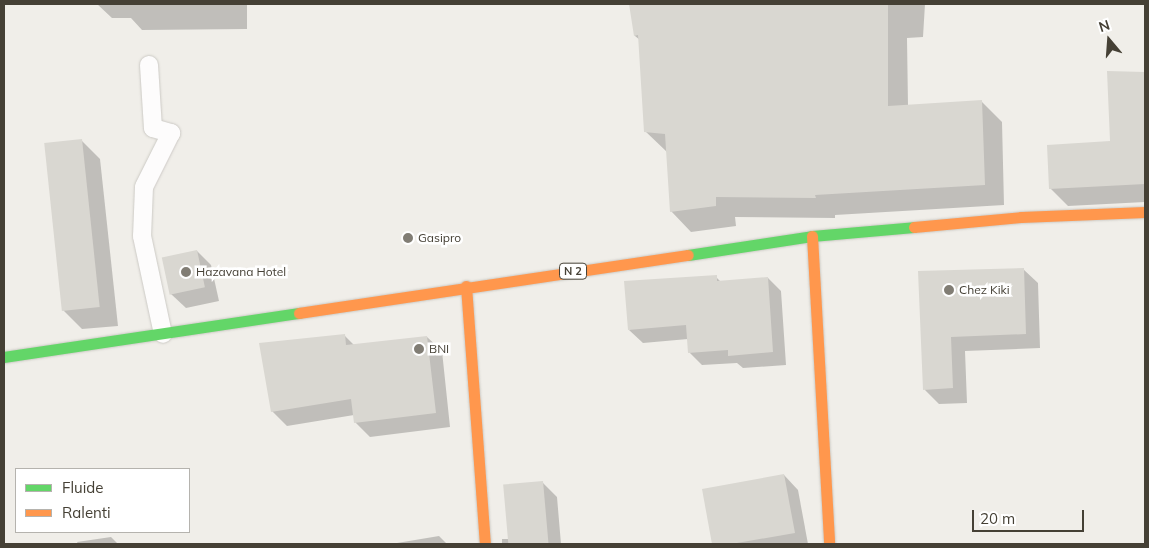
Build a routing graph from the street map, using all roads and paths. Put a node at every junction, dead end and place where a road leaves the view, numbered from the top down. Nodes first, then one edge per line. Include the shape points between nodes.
1 (149, 64) dead end
2 (1145, 212) edge
3 (812, 236) junction
4 (466, 286) junction
5 (163, 334) junction
6 (4, 357) edge
7 (485, 544) edge
8 (829, 544) edge

1 - 5 lane via 153,128 171,133 144,187 142,236
2 - 3 main road, N 2 via 1021,217
3 - 4 main road, N 2
3 - 8 main road
4 - 5 main road, N 2
4 - 7 main road
5 - 6 main road, N 2

